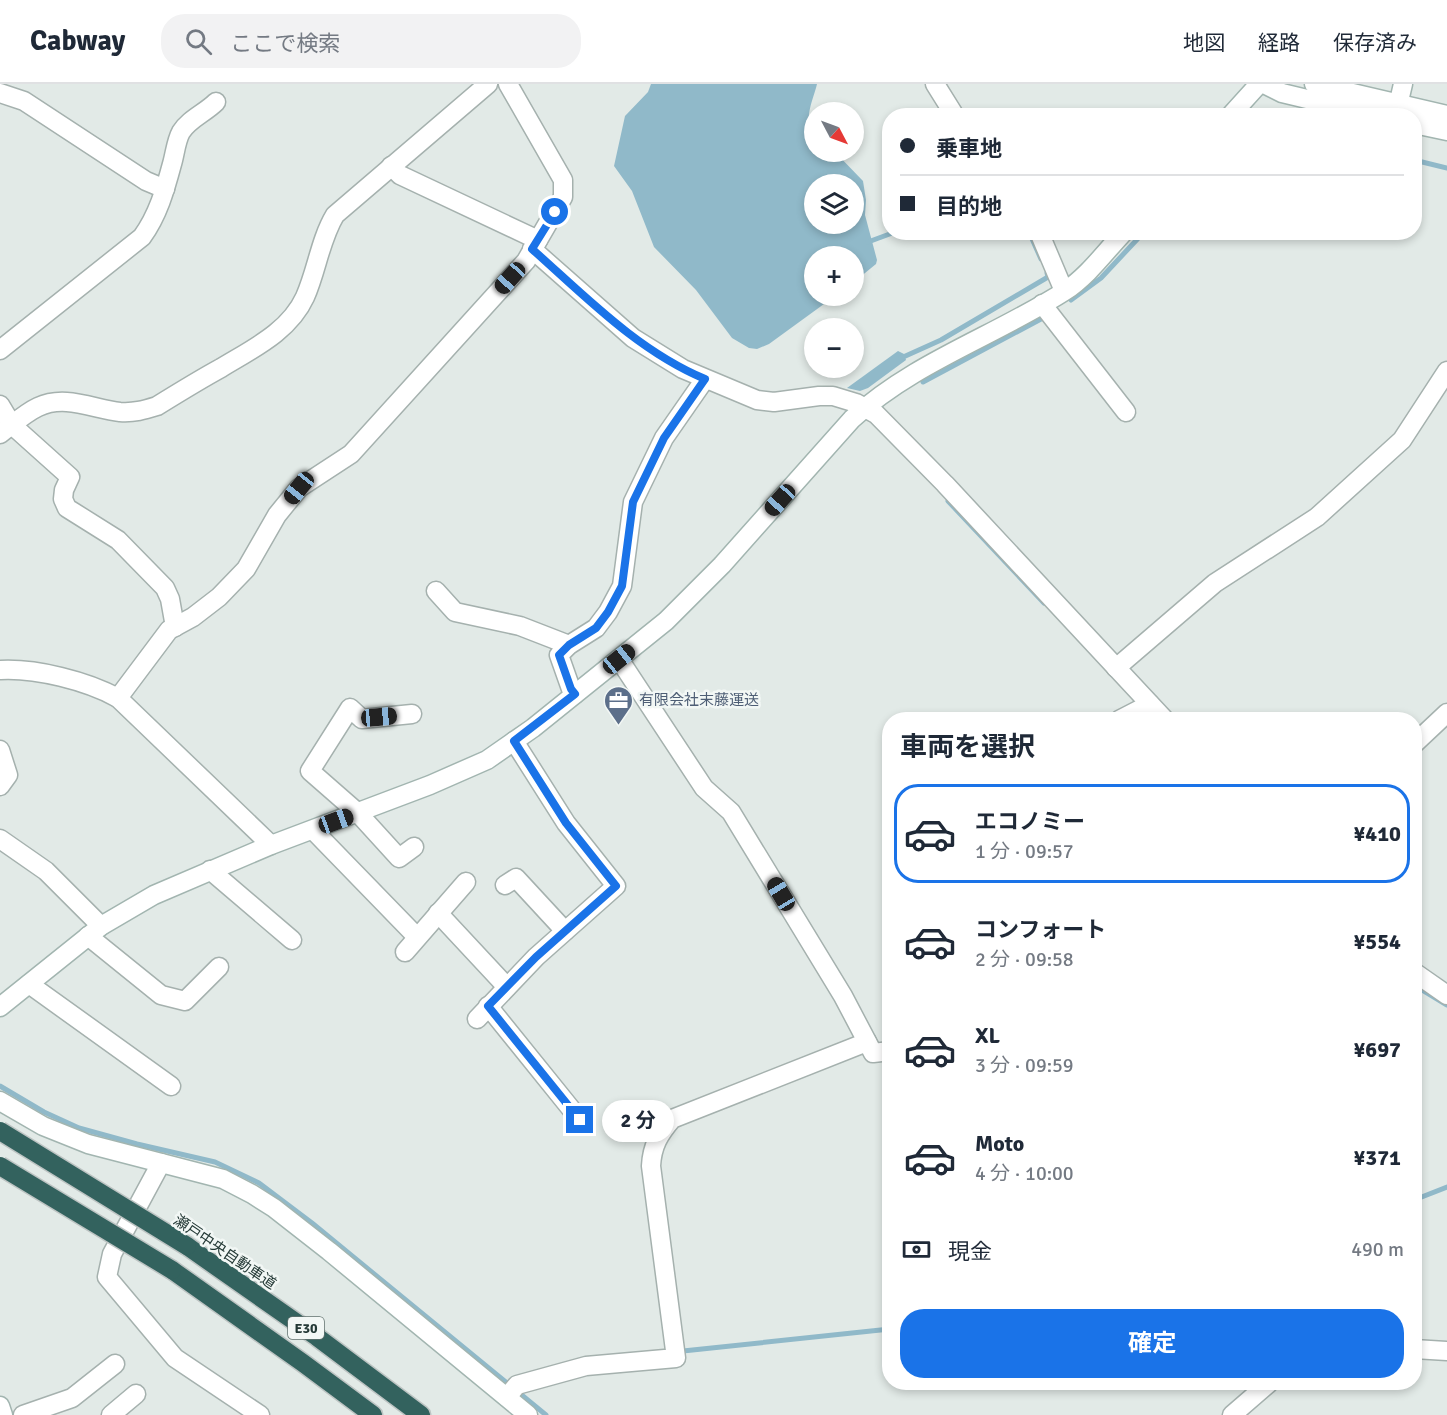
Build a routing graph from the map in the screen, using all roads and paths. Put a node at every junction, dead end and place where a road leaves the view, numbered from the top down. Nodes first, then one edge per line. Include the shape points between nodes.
1 (488, 84) edge
2 (508, 84) edge
3 (935, 84) edge
4 (1259, 84) edge
5 (1264, 84) edge
6 (1314, 84) edge
7 (1403, 84) edge
8 (0, 93) edge
9 (216, 102) dead end
10 (951, 108) edge
11 (1237, 108) edge
12 (1345, 108) edge
13 (1391, 108) edge
14 (1397, 108) edge
15 (1422, 112) edge
16 (1447, 115) edge
17 (1422, 126) edge
18 (1447, 131) edge
19 (392, 166) junction
20 (165, 189) junction
21 (1043, 240) edge
22 (1116, 240) edge
23 (535, 245) junction
24 (1065, 291) junction
25 (1042, 304) junction
26 (0, 350) edge
27 (1447, 371) edge
28 (705, 379) junction
29 (0, 405) edge
30 (864, 407) junction
31 (1126, 412) dead end
32 (6, 429) edge
33 (436, 591) dead end
34 (175, 627) junction
35 (569, 645) junction
36 (619, 659) junction
37 (1116, 668) junction
38 (0, 670) edge
39 (575, 694) junction
40 (118, 698) junction
41 (1150, 704) junction
42 (1134, 712) edge
43 (1158, 712) edge
44 (1447, 713) edge
45 (412, 714) dead end
46 (1422, 736) edge
47 (514, 741) junction
48 (0, 750) edge
49 (0, 786) edge
50 (358, 813) junction
51 (313, 830) junction
52 (0, 839) edge
53 (271, 845) junction
54 (414, 847) dead end
55 (210, 870) junction
56 (466, 882) dead end
57 (505, 885) dead end
58 (438, 914) junction
59 (95, 931) junction
60 (565, 931) junction
61 (417, 937) junction
62 (292, 940) dead end
63 (405, 952) dead end
64 (219, 967) dead end
65 (1422, 978) edge
66 (29, 984) junction
67 (507, 987) junction
68 (1447, 995) edge
69 (0, 1007) edge
70 (867, 1042) junction
71 (882, 1052) edge
72 (171, 1086) dead end
73 (0, 1101) edge
74 (580, 1120) dead end
75 (0, 1131) edge
76 (161, 1163) junction
77 (0, 1166) edge
78 (1422, 1349) edge
79 (1447, 1351) edge
80 (115, 1364) dead end
81 (1261, 1390) edge
82 (512, 1391) junction
83 (136, 1394) dead end
84 (0, 1406) edge
85 (3, 1415) edge
86 (23, 1415) edge
87 (111, 1415) edge
88 (260, 1415) edge
89 (373, 1415) edge
90 (421, 1415) edge
91 (528, 1415) edge
92 (1232, 1415) edge

1 - 19 street
2 - 23 street via 563,180 563,197
3 - 10 street
4 - 11 street
5 - 12 street via 1282,93
6 - 13 street
7 - 14 street
8 - 20 street via 24,101 146,181
9 - 20 street via 180,134
15 - 16 street
17 - 18 street
19 - 23 street via 400,175
19 - 32 street via 335,214 305,297 284,327 264,342 157,406 120,412 53,402 38,407
20 - 26 street via 153,223 142,237
21 - 24 street
22 - 24 street
23 - 28 street via 633,338
23 - 34 street via 526,261 351,454 299,488 277,515 246,569 219,597
24 - 25 street
25 - 30 street via 932,363
25 - 31 street
27 - 37 street via 1402,440 1317,517 1215,583
28 - 30 street via 758,400 833,396
28 - 35 street via 664,438 633,502 622,586 596,628
29 - 32 street
30 - 36 street via 722,565 666,621
30 - 37 street via 876,414 945,484
32 - 34 street via 70,477 63,499 68,508 118,540 165,588
33 - 35 street via 455,612 520,626
34 - 40 street
35 - 39 street via 559,655
36 - 39 street
36 - 70 street via 704,788 731,812
37 - 41 street
38 - 40 street via 38,673 104,690
39 - 47 street
40 - 53 street
41 - 42 street
41 - 43 street
44 - 46 street
45 - 50 street via 362,718 351,708 310,771
47 - 50 street via 487,760
47 - 60 street via 566,823 616,886
48 - 49 street via 8,775
50 - 51 street
50 - 54 street via 399,858
51 - 53 street
51 - 61 street
52 - 59 street via 46,871
53 - 55 street
55 - 59 street via 154,895
55 - 62 street
56 - 58 street
57 - 60 street via 516,878
58 - 61 street
58 - 67 street
59 - 64 street via 161,995 185,1001
59 - 66 street
60 - 67 street
61 - 63 street
65 - 68 street
66 - 69 street
66 - 72 street
67 - 74 street via 482,1012
70 - 71 street via 873,1053
70 - 82 street via 672,1119 659,1133 651,1166 676,1358 586,1366
73 - 76 street via 43,1126 88,1144
75 - 90 highway, 瀬戸中央自動車道 / E30, bridge via 187,1246
76 - 82 street via 223,1179 274,1208
76 - 88 street via 112,1254 107,1277 175,1358
77 - 89 highway, E30, bridge via 171,1270
78 - 79 street
80 - 86 street via 72,1398
81 - 92 street
82 - 91 street
83 - 87 street
84 - 85 street

